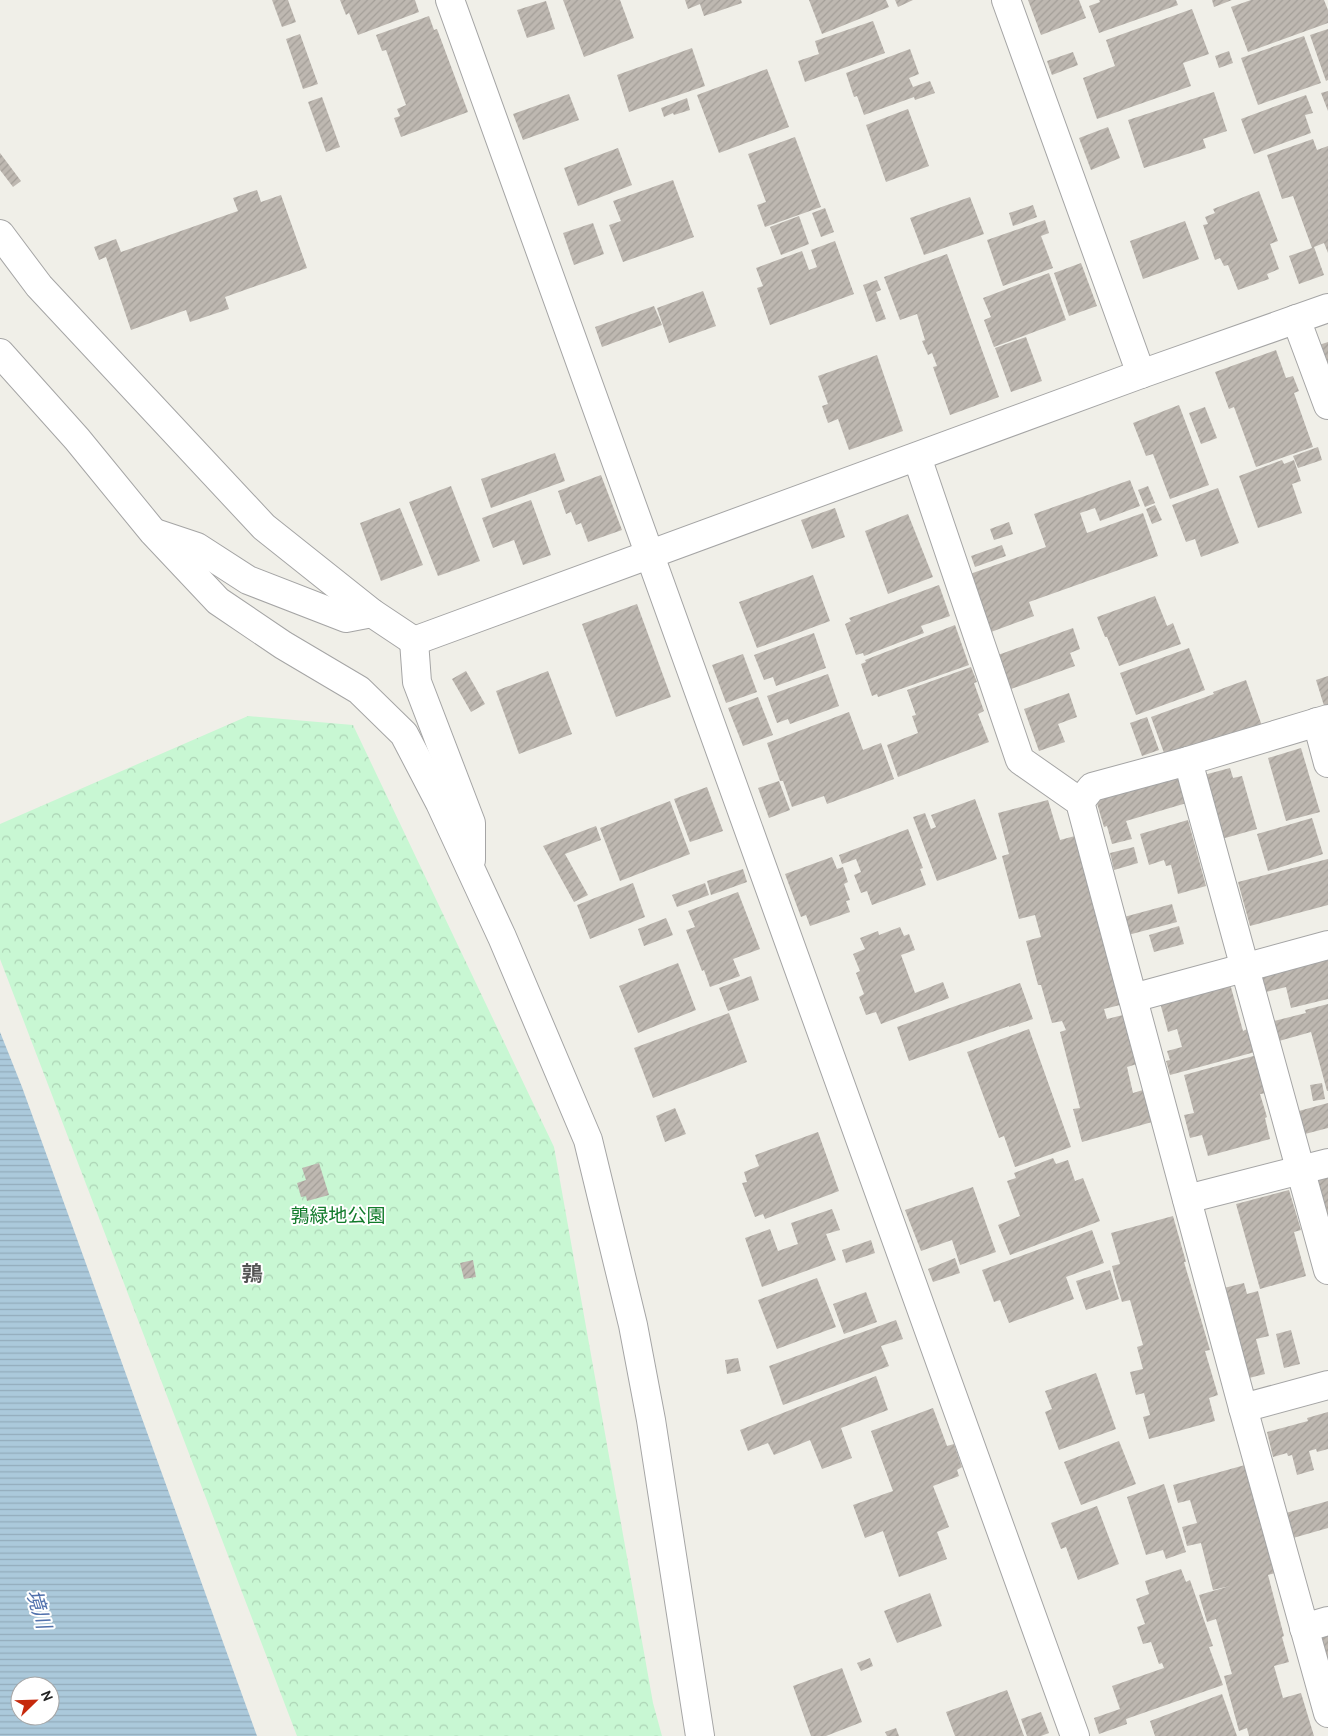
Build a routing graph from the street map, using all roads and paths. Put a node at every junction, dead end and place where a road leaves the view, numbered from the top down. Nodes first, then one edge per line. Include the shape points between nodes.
1 (450, 0) edge
2 (1006, 0) edge
3 (0, 234) edge
4 (1328, 308) edge
5 (1296, 319) junction
6 (0, 353) edge
7 (1141, 374) junction
8 (1328, 405) edge
9 (916, 457) junction
10 (153, 532) junction
11 (650, 555) junction
12 (372, 613) junction
13 (414, 642) junction
14 (1323, 721) edge
15 (1188, 761) junction
16 (1328, 763) edge
17 (1080, 802) junction
18 (471, 869) junction
19 (1328, 945) edge
20 (1244, 968) junction
21 (1133, 998) junction
22 (1328, 1163) edge
23 (1301, 1170) junction
24 (1187, 1199) junction
25 (1328, 1270) edge
26 (1328, 1385) edge
27 (1242, 1408) junction
28 (1316, 1624) edge
29 (1328, 1713) edge
30 (700, 1736) edge
31 (1075, 1736) edge

1 - 11 street
2 - 7 street
3 - 12 street via 39,286 264,527
4 - 5 street
5 - 7 street
5 - 8 street
6 - 10 street via 77,439
7 - 9 street
9 - 11 street
9 - 17 street via 1020,760
10 - 12 street via 197,547 248,580 346,618
10 - 18 street via 218,601 283,645 359,690 404,734
11 - 13 street
11 - 31 street
12 - 13 street
13 - 18 street via 417,682 471,823
14 - 15 street
14 - 16 street
15 - 17 street via 1092,787
15 - 20 street
17 - 21 street
18 - 30 street via 588,1140 633,1325 652,1420
19 - 20 street
20 - 21 street
20 - 23 street
21 - 24 street
22 - 23 street
23 - 24 street
23 - 25 street
24 - 27 street
26 - 27 street
27 - 28 street
28 - 29 street

